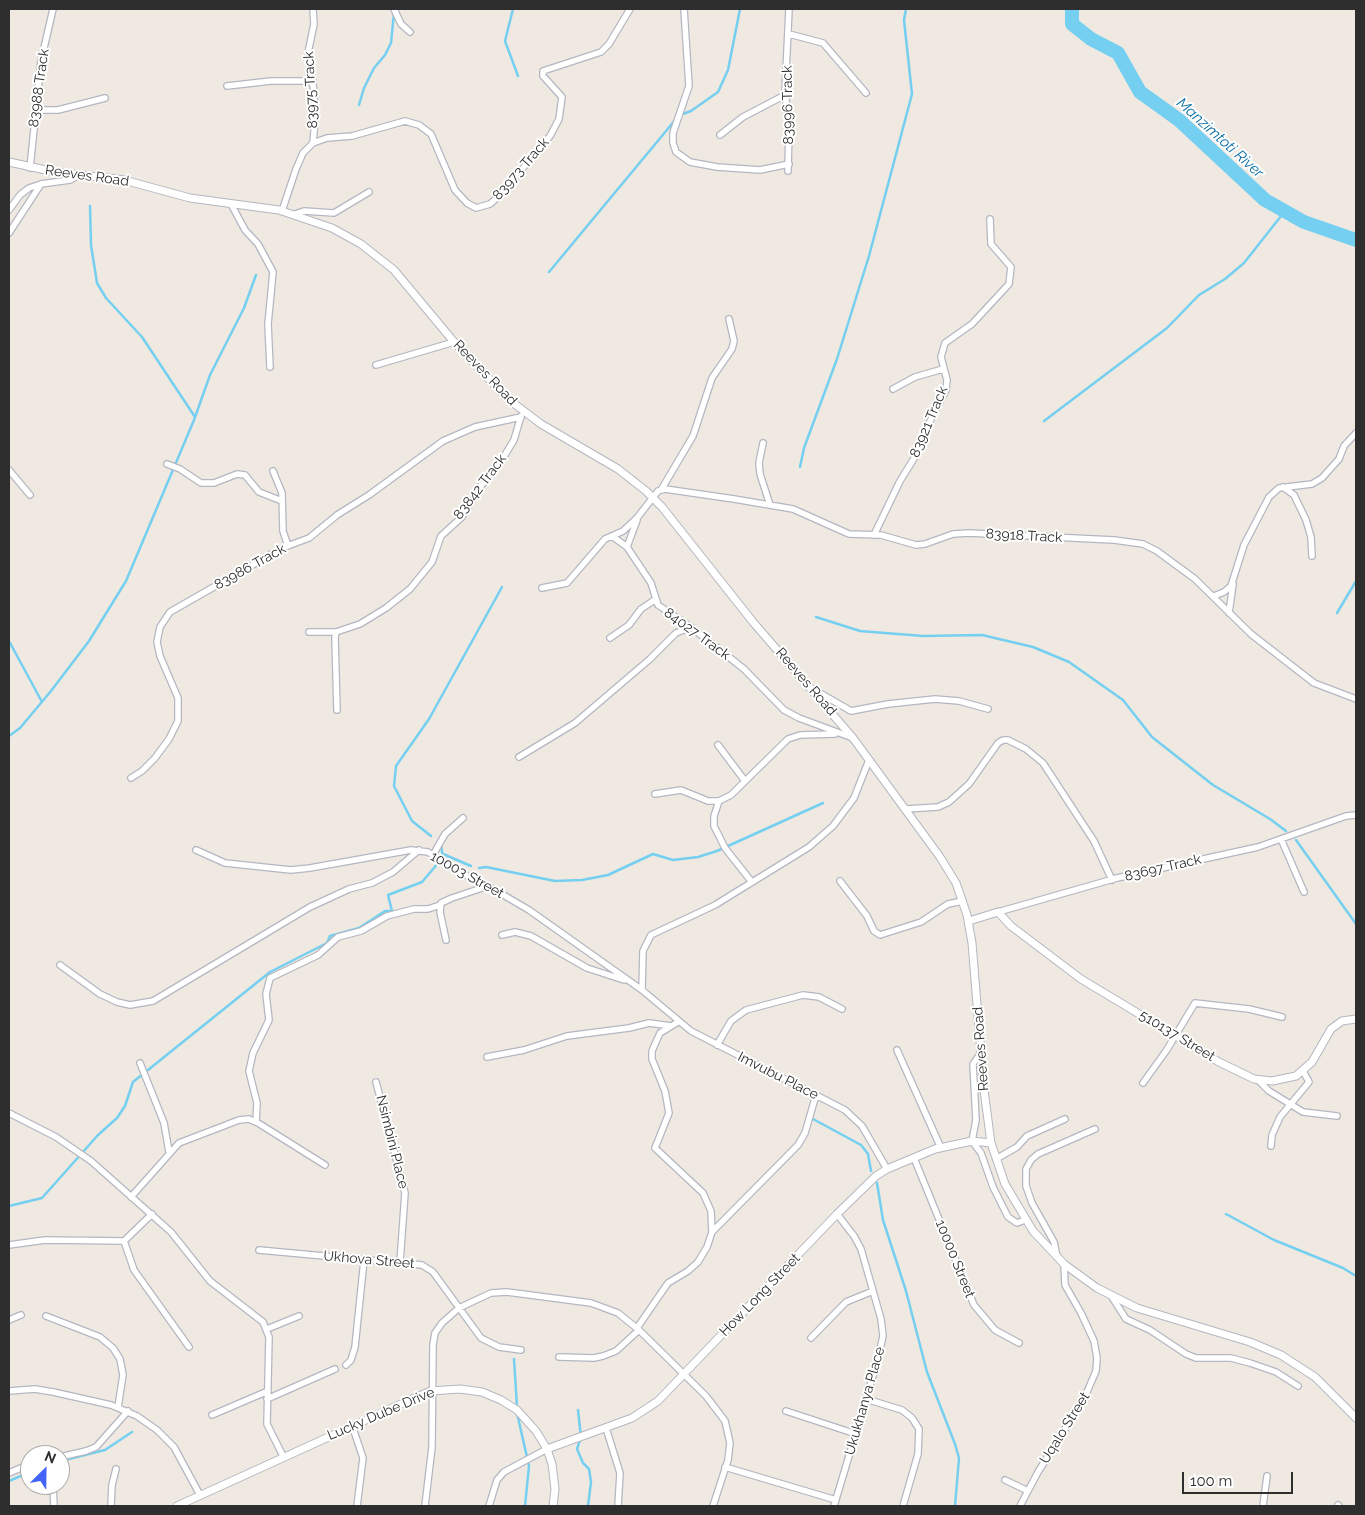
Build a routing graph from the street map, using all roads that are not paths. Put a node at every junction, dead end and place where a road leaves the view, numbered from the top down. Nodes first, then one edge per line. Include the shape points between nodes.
1 (54, 9) edge
2 (313, 9) edge
3 (394, 9) edge
4 (630, 9) edge
5 (684, 9) edge
6 (789, 9) edge
7 (410, 32) dead end
8 (789, 34) junction
9 (314, 81) junction
10 (227, 86) dead end
11 (866, 92) dead end
12 (785, 95) junction
13 (105, 98) dead end
14 (35, 110) junction
15 (720, 134) dead end
16 (313, 143) junction
17 (9, 162) edge
18 (789, 164) junction
19 (30, 168) junction
20 (788, 171) dead end
21 (79, 175) junction
22 (41, 184) junction
23 (370, 192) dead end
24 (231, 204) junction
25 (9, 210) edge
26 (282, 211) junction
27 (295, 214) junction
28 (990, 220) dead end
29 (9, 233) edge
30 (729, 319) dead end
31 (454, 342) junction
32 (376, 365) dead end
33 (270, 367) dead end
34 (943, 369) junction
35 (893, 389) dead end
36 (522, 414) junction
37 (1356, 433) edge
38 (763, 442) dead end
39 (168, 464) dead end
40 (9, 470) edge
41 (273, 471) dead end
42 (1283, 487) junction
43 (662, 490) junction
44 (30, 495) dead end
45 (652, 496) junction
46 (282, 501) junction
47 (770, 505) junction
48 (637, 518) junction
49 (874, 535) junction
50 (612, 536) junction
51 (288, 546) junction
52 (628, 547) junction
53 (1312, 556) dead end
54 (1233, 582) junction
55 (542, 588) dead end
56 (1214, 596) junction
57 (656, 599) junction
58 (1230, 613) junction
59 (691, 627) junction
60 (309, 632) dead end
61 (336, 632) junction
62 (610, 638) dead end
63 (811, 688) junction
64 (1356, 699) edge
65 (988, 709) dead end
66 (337, 710) dead end
67 (839, 734) junction
68 (853, 738) junction
69 (718, 745) dead end
70 (518, 757) dead end
71 (869, 760) junction
72 (131, 778) dead end
73 (745, 781) junction
74 (655, 794) dead end
75 (719, 801) junction
76 (906, 810) junction
77 (1356, 815) edge
78 (463, 818) dead end
79 (1281, 840) junction
80 (196, 850) dead end
81 (419, 850) junction
82 (433, 855) junction
83 (1112, 880) junction
84 (751, 882) junction
85 (840, 882) dead end
86 (488, 886) junction
87 (1304, 892) dead end
88 (963, 901) junction
89 (440, 905) junction
90 (998, 912) junction
91 (969, 922) junction
92 (502, 935) dead end
93 (446, 940) dead end
94 (60, 965) dead end
95 (627, 980) junction
96 (642, 990) junction
97 (652, 999) joint
98 (842, 1009) dead end
99 (1282, 1017) dead end
100 (1356, 1019) edge
101 (678, 1022) junction
102 (671, 1026) junction
103 (1175, 1036) junction
104 (717, 1045) junction
105 (897, 1050) dead end
106 (981, 1052) junction
107 (487, 1057) dead end
108 (140, 1063) dead end
109 (1303, 1071) junction
110 (1258, 1080) junction
111 (376, 1082) dead end
112 (1143, 1082) dead end
113 (816, 1095) junction
114 (1289, 1103) junction
115 (9, 1113) edge
116 (1337, 1116) dead end
117 (1065, 1119) dead end
118 (256, 1122) junction
119 (1095, 1129) dead end
120 (972, 1141) junction
121 (991, 1143) junction
122 (1271, 1146) dead end
123 (941, 1148) junction
124 (170, 1152) junction
125 (914, 1158) junction
126 (996, 1159) junction
127 (325, 1165) dead end
128 (887, 1169) junction
129 (131, 1197) junction
130 (152, 1214) junction
131 (837, 1214) junction
132 (1025, 1220) junction
133 (712, 1232) junction
134 (124, 1241) junction
135 (9, 1245) edge
136 (259, 1250) dead end
137 (1056, 1257) junction
138 (364, 1260) junction
139 (400, 1262) junction
140 (1064, 1264) junction
141 (873, 1291) junction
142 (1112, 1297) junction
143 (459, 1308) junction
144 (22, 1316) dead end
145 (46, 1316) dead end
146 (299, 1316) dead end
147 (9, 1320) edge
148 (267, 1329) junction
149 (638, 1329) junction
150 (810, 1338) dead end
151 (1018, 1343) dead end
152 (189, 1347) dead end
153 (522, 1350) dead end
154 (559, 1356) dead end
155 (346, 1365) dead end
156 (335, 1369) dead end
157 (685, 1374) junction
158 (1298, 1386) dead end
159 (9, 1391) edge
160 (268, 1391) junction
161 (431, 1391) junction
162 (267, 1399) junction
163 (866, 1399) junction
164 (118, 1407) junction
165 (128, 1411) junction
166 (786, 1411) dead end
167 (212, 1415) dead end
168 (1356, 1418) edge
169 (352, 1425) junction
170 (606, 1428) junction
171 (856, 1434) junction
172 (547, 1449) junction
173 (70, 1455) edge
174 (283, 1456) junction
175 (725, 1467) junction
176 (116, 1469) dead end
177 (1267, 1476) dead end
178 (1004, 1480) dead end
179 (1028, 1491) junction
180 (200, 1495) junction
181 (835, 1503) edge
182 (111, 1506) edge
183 (177, 1506) edge
184 (357, 1506) edge
185 (425, 1506) edge
186 (489, 1506) edge
187 (552, 1506) edge
188 (618, 1506) edge
189 (713, 1506) edge
190 (903, 1506) edge
191 (1020, 1506) edge
192 (1263, 1506) edge

1 - 14 street, 83988 Track via 43,50
2 - 9 street, 83975 Track via 314,24 308,53
3 - 7 street via 401,24
4 - 16 street, 83973 Track via 601,52 543,71 544,78 562,97 559,119 550,136 490,204 473,207 458,195 432,134 412,122 398,122 352,136
5 - 18 street via 689,86 673,133 676,152 690,162 717,167 760,170
6 - 8 street, 83996 Track
8 - 11 street via 823,43
8 - 12 street, 83996 Track
9 - 10 street
9 - 16 street, 83975 Track
12 - 15 street via 743,117
12 - 18 street, 83996 Track
13 - 14 street via 58,110
14 - 19 street, 83988 Track
16 - 26 street via 300,160
17 - 19 street, Reeves Road
18 - 20 street, 83996 Track
19 - 21 street, Reeves Road
21 - 22 street via 70,180
21 - 24 street, Reeves Road via 124,180 178,196
22 - 25 street via 24,190
22 - 29 street
23 - 27 street via 334,212 304,211
24 - 26 street, Reeves Road
24 - 33 street via 273,272 268,324
26 - 27 street, Reeves Road
27 - 31 street, Reeves Road via 332,228 379,258 403,280
28 - 34 street, 83921 Track via 990,241 1010,267 1010,283 972,324 945,343 941,357
30 - 43 street via 734,341 732,349 712,378 693,436
31 - 32 street
31 - 36 street, Reeves Road
34 - 35 street via 914,377
34 - 49 street, 83921 Track via 946,390
36 - 45 street, Reeves Road via 618,470
36 - 51 street, 83986 Track via 475,427 443,441 309,538
36 - 61 street, 83842 Track via 508,450 462,517 441,536 432,562 423,575 386,608 360,624
37 - 42 street via 1322,478 1312,484
38 - 47 street via 760,474
39 - 46 street via 201,483 244,475 259,492
40 - 44 street
41 - 46 street
42 - 53 street via 1294,495 1306,520
42 - 54 street via 1269,497 1256,520 1240,553
43 - 45 street
43 - 47 street, 83918 Track
45 - 48 street
45 - 63 street, Reeves Road via 753,622
46 - 51 street
47 - 49 street, 83918 Track via 802,512 849,534
48 - 50 street
48 - 52 street
49 - 56 street, 83918 Track via 916,545 961,533 1135,542 1158,551
50 - 52 street, 84027 Track
50 - 55 street via 605,539 567,583
51 - 72 street, 83986 Track via 186,601 166,617 156,642 178,698 178,721 155,758
52 - 57 street, 84027 Track
54 - 56 street via 1227,591
54 - 58 street
56 - 58 street, 83918 Track
57 - 59 street, 84027 Track via 664,610
57 - 62 street via 641,609 629,626
58 - 64 street, 83918 Track via 1257,639 1314,683
59 - 67 street, 84027 Track via 744,669 784,710
59 - 70 street via 676,633 574,723
60 - 61 street, 83842 Track
61 - 66 street
63 - 65 street via 851,711 935,699
63 - 68 street, Reeves Road
67 - 68 street, 84027 Track
67 - 73 street via 794,736 779,746
68 - 71 street, Reeves Road
69 - 73 street
71 - 76 street, Reeves Road
71 - 84 street via 854,798 833,826 809,847
73 - 75 street via 731,795
74 - 75 street via 681,790
75 - 84 street via 714,826 725,848
76 - 83 street via 938,807 949,802 969,784 998,743 1008,740 1043,763 1094,841
76 - 88 street, Reeves Road via 940,856
77 - 79 street, 83697 Track
78 - 82 street via 445,834
79 - 83 street, 83697 Track
79 - 87 street
80 - 81 street, 10003 Street via 225,863 291,870
81 - 82 street, 10003 Street
81 - 94 street via 393,872 310,907 147,1002 130,1005 117,1002 100,994
82 - 86 street, 10003 Street
83 - 90 street, 83697 Track
84 - 96 street via 700,913 650,935 643,951
85 - 88 street via 868,916 878,935 921,922 948,904
86 - 89 street
86 - 95 street, 10003 Street via 529,910
88 - 91 street, Reeves Road
89 - 93 street
89 - 118 street via 387,916 361,931 338,938 318,955 270,978 266,994 269,1020 253,1052 249,1071 257,1103
90 - 91 street, 83697 Track
90 - 103 street, 510137 Street via 1011,926 1071,972
91 - 106 street, Reeves Road
92 - 95 street via 515,932 531,936 587,968
95 - 96 street, 10003 Street
96 - 97 street, 10003 Street
97 - 101 street, Imvubu Place
98 - 104 street via 819,997 803,995 746,1010 731,1022
99 - 103 street via 1198,1002
100 - 109 street via 1342,1021 1331,1029 1317,1055
101 - 102 street
101 - 104 street, Imvubu Place
102 - 107 street via 649,1023 567,1036 524,1050
102 - 133 street via 660,1033 652,1051 669,1113 655,1148 703,1193 710,1211
103 - 110 street, 510137 Street via 1237,1072
103 - 112 street
104 - 113 street, Imvubu Place
105 - 123 street
106 - 120 street via 972,1064 976,1120
106 - 121 street, Reeves Road
108 - 124 street via 164,1123
109 - 110 street, 510137 Street via 1287,1079
109 - 114 street via 1309,1082
110 - 114 street
111 - 139 street, Nsimbini Place via 405,1193
113 - 128 street, Imvubu Place via 853,1116
113 - 133 street via 805,1133 798,1145
114 - 116 street via 1303,1112
114 - 122 street via 1275,1126
115 - 129 street via 78,1151
117 - 126 street via 1027,1136 1017,1147
118 - 124 street via 239,1120 184,1140
118 - 127 street
119 - 137 street via 1038,1154 1026,1169 1026,1186 1054,1242
120 - 121 street, How Long Street
120 - 123 street, How Long Street
120 - 132 street via 981,1153 992,1187 1008,1217 1017,1223
121 - 126 street, Reeves Road
123 - 125 street, How Long Street
124 - 129 street
125 - 128 street, How Long Street
125 - 151 street, 10000 Street via 974,1305 995,1330
126 - 132 street, Reeves Road via 1005,1184
128 - 131 street, How Long Street
129 - 130 street
130 - 134 street
130 - 148 street via 180,1242 210,1281 260,1319
131 - 141 street, Ukukhanya Place via 858,1243
131 - 157 street, How Long Street
132 - 137 street, Reeves Road
133 - 149 street via 698,1262 668,1283
134 - 135 street via 45,1240
134 - 152 street via 134,1270
136 - 138 street, Ukhova Street
137 - 140 street, Reeves Road
138 - 139 street, Ukhova Street
138 - 155 street via 355,1347 351,1361
139 - 143 street, Ukhova Street via 430,1270
140 - 142 street, Reeves Road
140 - 179 street, Uqalo Street via 1064,1285 1090,1330 1096,1350 1095,1379
141 - 150 street via 846,1302
141 - 163 street, Ukukhanya Place via 883,1336
142 - 158 street via 1126,1319 1150,1330 1186,1354 1196,1358 1231,1358 1250,1363 1276,1372
142 - 168 street, Reeves Road via 1281,1355 1315,1377
143 - 149 street via 490,1294 507,1292 598,1305 618,1313
143 - 153 street, Ukhova Street via 481,1338 499,1347
143 - 161 street via 435,1333
144 - 147 street
145 - 164 street via 100,1337 113,1348 120,1359 123,1376
146 - 148 street
148 - 160 street
149 - 154 street via 616,1351 603,1356
149 - 157 street
156 - 162 street
157 - 170 street, How Long Street via 651,1407
157 - 175 street via 725,1421 730,1451
159 - 164 street via 35,1389
160 - 162 street
160 - 167 street
161 - 169 street, Lucky Dube Drive
161 - 172 street, Lucky Dube Drive via 468,1390 501,1400 529,1422
161 - 185 street via 432,1447
162 - 174 street via 267,1424
163 - 171 street, Ukukhanya Place
163 - 190 street via 902,1410 919,1428 918,1454
164 - 165 street
165 - 173 street via 96,1447
165 - 180 street via 151,1426 174,1448
166 - 171 street
169 - 174 street, Lucky Dube Drive
169 - 184 street via 363,1458
170 - 172 street, How Long Street
170 - 188 street via 620,1473
171 - 181 street, Ukukhanya Place
172 - 186 street via 504,1472 494,1486
172 - 187 street, Lucky Dube Drive via 554,1482
174 - 180 street, Lucky Dube Drive
175 - 181 street
175 - 189 street
176 - 182 street
177 - 192 street
178 - 179 street
179 - 191 street, Uqalo Street
180 - 183 street, Lucky Dube Drive

